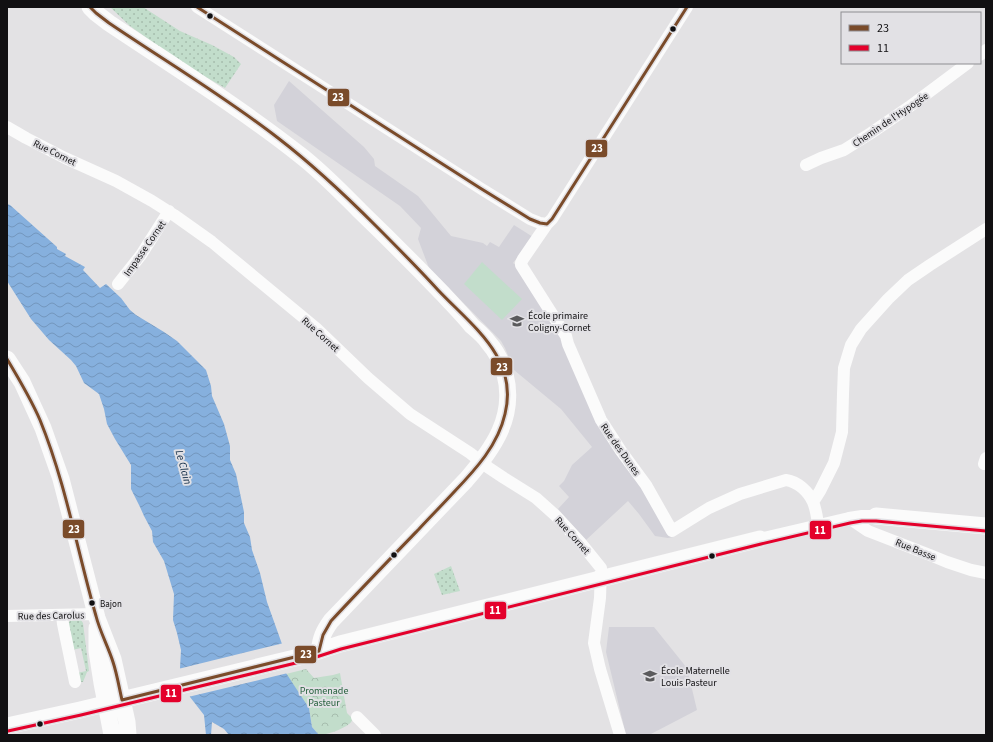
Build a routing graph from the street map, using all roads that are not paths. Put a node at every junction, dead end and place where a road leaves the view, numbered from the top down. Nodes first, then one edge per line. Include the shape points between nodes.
1 (90, 7) edge
2 (98, 7) edge
3 (197, 7) edge
4 (687, 7) edge
5 (109, 23) junction
6 (967, 64) edge
7 (7, 126) edge
8 (806, 165) dead end
9 (169, 211) junction
10 (547, 224) junction
11 (986, 229) edge
12 (118, 284) dead end
13 (7, 359) edge
14 (813, 502) junction
15 (876, 516) joint
16 (849, 518) junction
17 (818, 524) junction
18 (986, 526) edge
19 (760, 538) joint
20 (986, 573) edge
21 (601, 579) junction
22 (350, 601) junction
23 (62, 615) junction
24 (7, 616) edge
25 (96, 616) junction
26 (340, 644) junction
27 (311, 654) junction
28 (75, 682) dead end
29 (114, 702) junction
30 (357, 717) dead end
31 (7, 726) edge
32 (112, 735) edge
33 (128, 735) edge
34 (375, 735) edge
35 (620, 735) edge

1 - 5 main road
2 - 5 main road
3 - 10 street via 499,199 530,218
4 - 10 street
5 - 22 main road via 247,114 302,156 415,264 489,342 500,362 507,386 506,411 500,432 466,480
6 - 8 street, Chemin de l'Hypogée via 909,107 844,150
7 - 9 street, Rue Cornet
9 - 12 street, Impasse Cornet via 141,255
9 - 21 street, Rue Cornet via 212,242 316,328 410,414 536,498 555,515 598,564 601,568
10 - 14 street, Rue des Dunes via 523,259 522,266 566,336 601,420 646,485 672,531 709,508 740,494 786,480 799,485
11 - 14 street via 908,280 861,329 844,368 842,432 834,463
13 - 25 main road via 22,382 47,437 61,479
14 - 17 street
15 - 16 street
15 - 18 main road
16 - 17 street
16 - 20 street, Rue Basse via 868,531 947,562
17 - 19 street
19 - 21 main road
21 - 26 main road
21 - 35 street via 594,643
22 - 26 main road via 338,625
22 - 27 main road via 327,626
23 - 24 street, Rue des Carolus
23 - 25 street, Rue des Carolus
23 - 28 street
25 - 29 main road via 97,651
26 - 27 main road
27 - 29 main road
29 - 31 main road
29 - 32 main road
29 - 33 main road via 127,722
30 - 34 street

